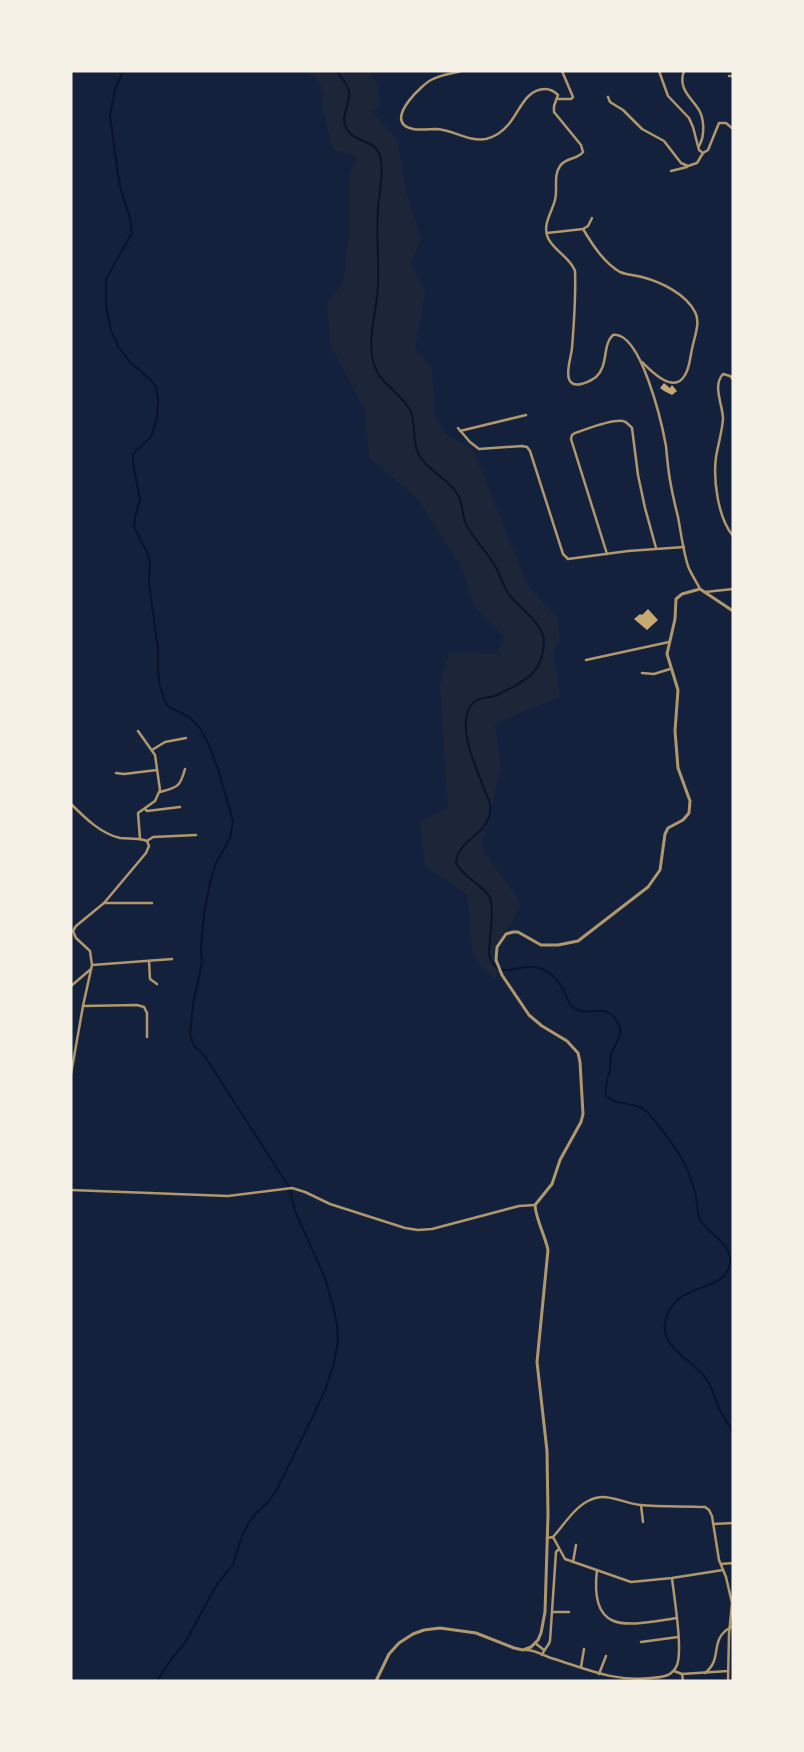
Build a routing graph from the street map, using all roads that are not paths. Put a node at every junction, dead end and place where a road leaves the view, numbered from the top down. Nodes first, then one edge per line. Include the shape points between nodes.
1 (461, 71) edge
2 (562, 71) edge
3 (659, 71) edge
4 (684, 71) edge
5 (608, 98) dead end
6 (558, 99) junction
7 (733, 129) edge
8 (699, 146) junction
9 (703, 153) junction
10 (688, 166) junction
11 (671, 171) dead end
12 (592, 218) dead end
13 (583, 229) junction
14 (546, 233) junction
15 (640, 361) junction
16 (733, 380) edge
17 (526, 415) dead end
18 (733, 536) edge
19 (684, 546) junction
20 (656, 548) junction
21 (607, 554) junction
22 (700, 589) junction
23 (733, 589) edge
24 (705, 592) junction
25 (733, 611) edge
26 (669, 642) junction
27 (586, 660) dead end
28 (670, 669) junction
29 (642, 673) dead end
30 (138, 731) dead end
31 (186, 738) dead end
32 (152, 750) junction
33 (185, 768) dead end
34 (157, 770) junction
35 (116, 773) dead end
36 (160, 792) junction
37 (71, 804) edge
38 (180, 807) dead end
39 (144, 808) junction
40 (196, 835) dead end
41 (140, 839) junction
42 (147, 841) junction
43 (104, 904) junction
44 (152, 904) dead end
45 (172, 959) dead end
46 (149, 961) junction
47 (92, 965) junction
48 (91, 969) junction
49 (157, 984) dead end
50 (71, 986) edge
51 (83, 1006) junction
52 (147, 1037) dead end
53 (71, 1074) edge
54 (71, 1190) edge
55 (535, 1205) junction
56 (640, 1505) junction
57 (643, 1522) dead end
58 (733, 1523) edge
59 (713, 1524) junction
60 (553, 1537) junction
61 (547, 1538) junction
62 (576, 1545) dead end
63 (559, 1549) junction
64 (573, 1562) junction
65 (733, 1563) edge
66 (721, 1564) junction
67 (597, 1570) junction
68 (723, 1570) junction
69 (672, 1578) junction
70 (552, 1612) junction
71 (569, 1612) dead end
72 (676, 1618) junction
73 (731, 1627) junction
74 (678, 1637) junction
75 (641, 1642) dead end
76 (535, 1643) junction
77 (584, 1649) dead end
78 (523, 1650) junction
79 (544, 1650) junction
80 (731, 1651) edge
81 (542, 1655) junction
82 (606, 1656) dead end
83 (581, 1667) junction
84 (674, 1670) junction
85 (728, 1672) junction
86 (705, 1673) junction
87 (599, 1674) junction
88 (682, 1674) junction
89 (376, 1681) edge
90 (682, 1681) edge
91 (728, 1681) edge

1 - 6 street via 435,78 423,86 403,110 401,122 404,126 446,130 473,139 486,139 508,125 531,93 552,90
2 - 6 street via 573,97
3 - 8 street via 668,96 688,118
4 - 8 street via 682,81 686,92 701,114 703,136
5 - 10 street via 642,129 664,142 681,163
6 - 14 street via 554,108 556,114 581,145 582,152 578,157 563,162 558,170 555,202
7 - 9 street via 726,123 719,123 708,150
8 - 9 street
9 - 10 street via 697,163
10 - 11 street
12 - 13 street
13 - 14 street
13 - 15 street via 594,247 615,268 668,286 696,313 697,324 687,370 682,378 675,382 662,380
14 - 15 street via 575,271 570,381 580,384 596,377 606,358 608,342 616,335 628,341
15 - 19 street via 658,409
16 - 18 street via 723,374 719,382 723,420 716,460 722,516
17 - 21 street via 459,429 479,449 527,447 565,558
19 - 20 street
19 - 22 street via 690,573
20 - 21 street
20 - 21 street via 639,483 632,428 629,423 614,422 575,432 571,439
22 - 24 street
22 - 26 street via 677,597
23 - 24 street
24 - 25 street
26 - 27 street
26 - 28 street
28 - 29 street via 654,674
28 - 55 street via 678,690 675,732 678,768 690,809 687,816 668,828 665,834 660,870 655,880 578,941 541,945 518,932 509,932 497,947 496,960 502,975 529,1015 567,1041 578,1053 580,1062 581,1122 560,1160 552,1184
30 - 32 street
31 - 32 street via 165,742
32 - 34 street
33 - 36 street via 178,786
34 - 35 street
34 - 36 street
36 - 39 street via 156,801
37 - 41 street via 106,833 119,838
38 - 39 street
39 - 41 street via 137,817
40 - 42 street via 153,837
41 - 42 street
42 - 43 street via 146,854
43 - 44 street
43 - 47 street via 73,931 90,952
45 - 46 street
46 - 47 street
46 - 49 street via 150,979
47 - 48 street
48 - 50 street
48 - 51 street
51 - 52 street via 141,1005 147,1013
51 - 53 street
54 - 55 street via 228,1196 292,1188 367,1217 418,1230
55 - 61 street via 548,1250 537,1362 547,1451
56 - 57 street
56 - 59 street via 705,1507 711,1513
56 - 60 street via 615,1498 589,1500
58 - 59 street
59 - 66 street
60 - 61 street
60 - 63 street
61 - 76 street via 544,1625
62 - 64 street
63 - 64 street via 565,1558
63 - 70 street via 556,1552
64 - 67 street
65 - 66 street
66 - 68 street
67 - 69 street via 631,1582
67 - 72 street via 596,1600 600,1609 613,1621 631,1625
68 - 69 street
68 - 73 street via 732,1603
69 - 72 street
70 - 71 street
70 - 79 street via 549,1646
72 - 74 street
73 - 80 street
73 - 86 street via 722,1632 715,1661
74 - 75 street
74 - 84 street via 678,1660
76 - 78 street
76 - 79 street
77 - 83 street
78 - 81 street
78 - 89 street via 476,1633 440,1628 424,1630 413,1634 389,1654
79 - 81 street
80 - 85 street
81 - 83 street
82 - 87 street
83 - 87 street
84 - 87 street via 667,1676 641,1679
84 - 88 street
85 - 86 street
85 - 91 street
86 - 88 street
88 - 90 street

